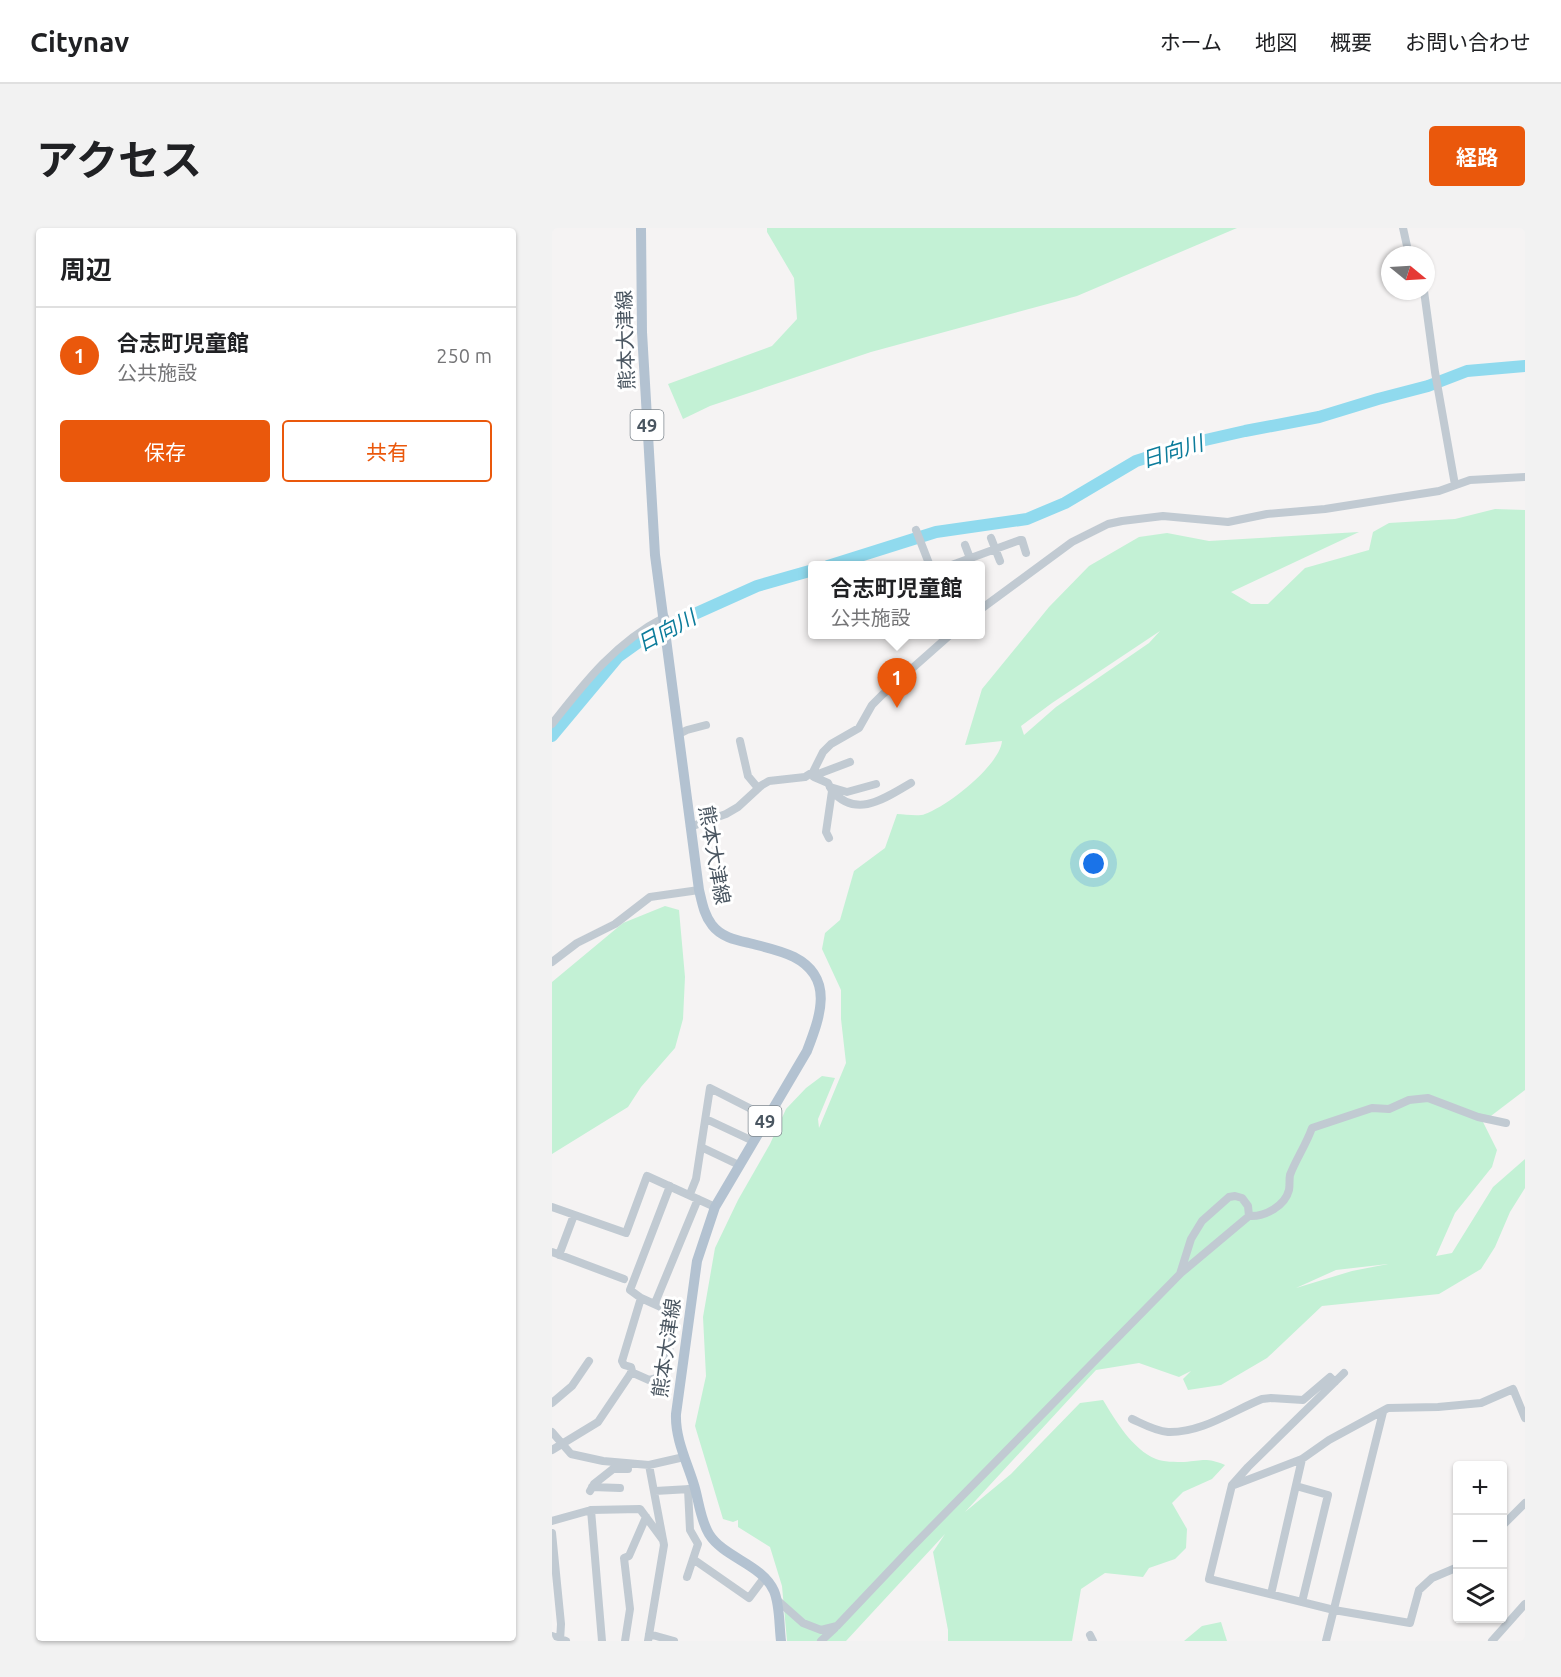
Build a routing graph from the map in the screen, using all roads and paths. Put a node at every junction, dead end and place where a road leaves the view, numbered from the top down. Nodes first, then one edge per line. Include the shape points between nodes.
1 (641, 228) edge
2 (1403, 228) edge
3 (1407, 246) edge
4 (1425, 300) edge
5 (1525, 477) edge
6 (1455, 485) junction
7 (916, 530) dead end
8 (991, 538) dead end
9 (965, 545) dead end
10 (995, 549) junction
11 (1026, 553) dead end
12 (928, 561) edge
13 (971, 561) edge
14 (973, 561) edge
15 (1000, 561) dead end
16 (985, 606) edge
17 (665, 619) junction
18 (945, 639) edge
19 (552, 724) edge
20 (706, 725) dead end
21 (679, 734) junction
22 (740, 741) dead end
23 (850, 762) dead end
24 (811, 776) junction
25 (911, 783) dead end
26 (876, 784) dead end
27 (758, 788) junction
28 (831, 789) junction
29 (690, 827) junction
30 (829, 838) dead end
31 (699, 890) junction
32 (552, 962) edge
33 (767, 1117) junction
34 (706, 1119) junction
35 (1506, 1123) dead end
36 (753, 1141) junction
37 (701, 1147) junction
38 (739, 1165) junction
39 (670, 1186) junction
40 (690, 1194) junction
41 (698, 1198) junction
42 (552, 1207) edge
43 (715, 1207) junction
44 (574, 1215) junction
45 (1249, 1216) junction
46 (556, 1254) edge
47 (1180, 1275) junction
48 (624, 1280) dead end
49 (641, 1298) junction
50 (655, 1303) junction
51 (590, 1361) dead end
52 (631, 1372) junction
53 (1344, 1373) dead end
54 (1335, 1382) junction
55 (552, 1403) edge
56 (1383, 1412) junction
57 (1525, 1418) edge
58 (1132, 1419) dead end
59 (552, 1432) edge
60 (561, 1444) junction
61 (552, 1450) edge
62 (684, 1457) junction
63 (1302, 1459) junction
64 (640, 1464) junction
65 (649, 1465) junction
66 (1232, 1485) junction
67 (1296, 1486) junction
68 (620, 1488) dead end
69 (691, 1489) junction
70 (655, 1491) junction
71 (1525, 1503) edge
72 (591, 1510) junction
73 (646, 1517) junction
74 (552, 1521) edge
75 (1507, 1521) edge
76 (552, 1533) edge
77 (552, 1539) edge
78 (664, 1541) junction
79 (693, 1559) junction
80 (1453, 1569) edge
81 (687, 1576) dead end
82 (764, 1578) junction
83 (1271, 1594) junction
84 (776, 1599) junction
85 (1302, 1602) junction
86 (1525, 1604) edge
87 (1334, 1610) junction
88 (837, 1626) junction
89 (552, 1636) edge
90 (649, 1638) edge
91 (562, 1640) edge
92 (602, 1641) edge
93 (625, 1641) edge
94 (674, 1641) edge
95 (781, 1641) edge
96 (821, 1641) edge
97 (1326, 1641) edge
98 (1492, 1641) edge

1 - 17 main road, 熊本大津線 / 49 via 647,420 656,555
2 - 3 street
4 - 6 street
5 - 6 street via 1470,480
6 - 16 street via 1422,494 1228,522 1163,516 1108,524 1072,542
7 - 12 street
8 - 10 street
9 - 13 street
10 - 11 street via 1022,540
10 - 14 street
10 - 15 street
17 - 19 street via 642,628 610,655
17 - 21 main road, 熊本大津線 / 49
18 - 24 street via 872,705 859,728 823,752
20 - 21 street
21 - 29 main road, 熊本大津線 / 49
22 - 27 street via 748,776
23 - 24 street
24 - 27 street via 769,781
24 - 28 street via 828,783
25 - 28 street via 885,798 860,804 844,802
26 - 28 street via 847,792
27 - 29 street via 726,814
28 - 30 street via 826,832
29 - 31 main road, 熊本大津線 / 49
31 - 32 street via 650,897 615,924
31 - 33 main road, 熊本大津線 / 49 via 705,914 718,931 792,956 813,972 819,985 822,999 810,1042
33 - 34 street via 710,1088
33 - 36 main road, 熊本大津線 / 49
34 - 36 street
34 - 37 street
35 - 45 street via 1428,1098 1389,1109 1372,1108 1312,1128 1289,1177 1289,1190 1282,1205
36 - 38 main road, 熊本大津線 / 49
37 - 38 street
37 - 40 street
38 - 43 main road, 熊本大津線 / 49
39 - 40 street
39 - 44 street via 647,1176 626,1233
39 - 49 street via 630,1290
40 - 41 street
41 - 43 street
41 - 50 street
42 - 44 street
43 - 62 main road, 熊本大津線 / 49 via 697,1261 676,1414
44 - 46 street
45 - 47 street
45 - 47 street via 1242,1198 1229,1197 1202,1221 1191,1239
46 - 48 street
47 - 88 street
49 - 50 street
49 - 52 street via 622,1361 631,1367
50 - 52 street via 674,1313 666,1374 649,1380
51 - 55 street via 572,1386
52 - 60 street via 598,1422
53 - 54 street
54 - 58 street via 1330,1377 1303,1400 1262,1399 1198,1427 1169,1432
54 - 66 street
56 - 57 street via 1395,1407 1481,1402 1512,1389
56 - 63 street
56 - 87 street
59 - 60 street
60 - 61 street
60 - 64 street via 571,1454
62 - 65 street
62 - 69 main road, 熊本大津線 / 49
63 - 66 street
63 - 67 street
64 - 65 street
64 - 68 street via 632,1469 613,1469 591,1489
65 - 70 street
66 - 83 street via 1209,1579
67 - 83 street
67 - 85 street via 1328,1495
69 - 70 street
69 - 79 street via 690,1530 698,1544
69 - 82 main road, 熊本大津線 / 49 via 709,1534
70 - 78 street
71 - 75 street
72 - 73 street via 640,1509
72 - 74 street
72 - 92 street
73 - 78 street
73 - 93 street via 629,1556 624,1558 630,1609
76 - 77 street
77 - 91 street
78 - 90 street
79 - 81 street
79 - 82 street via 749,1598
80 - 87 street via 1432,1578 1419,1590 1410,1623
82 - 84 main road, 熊本大津線 / 49
83 - 85 street
84 - 88 street via 803,1623 821,1630
84 - 95 main road, 熊本大津線 / 49
85 - 87 street
86 - 98 street
87 - 97 street
88 - 96 street
89 - 91 street
90 - 94 street

